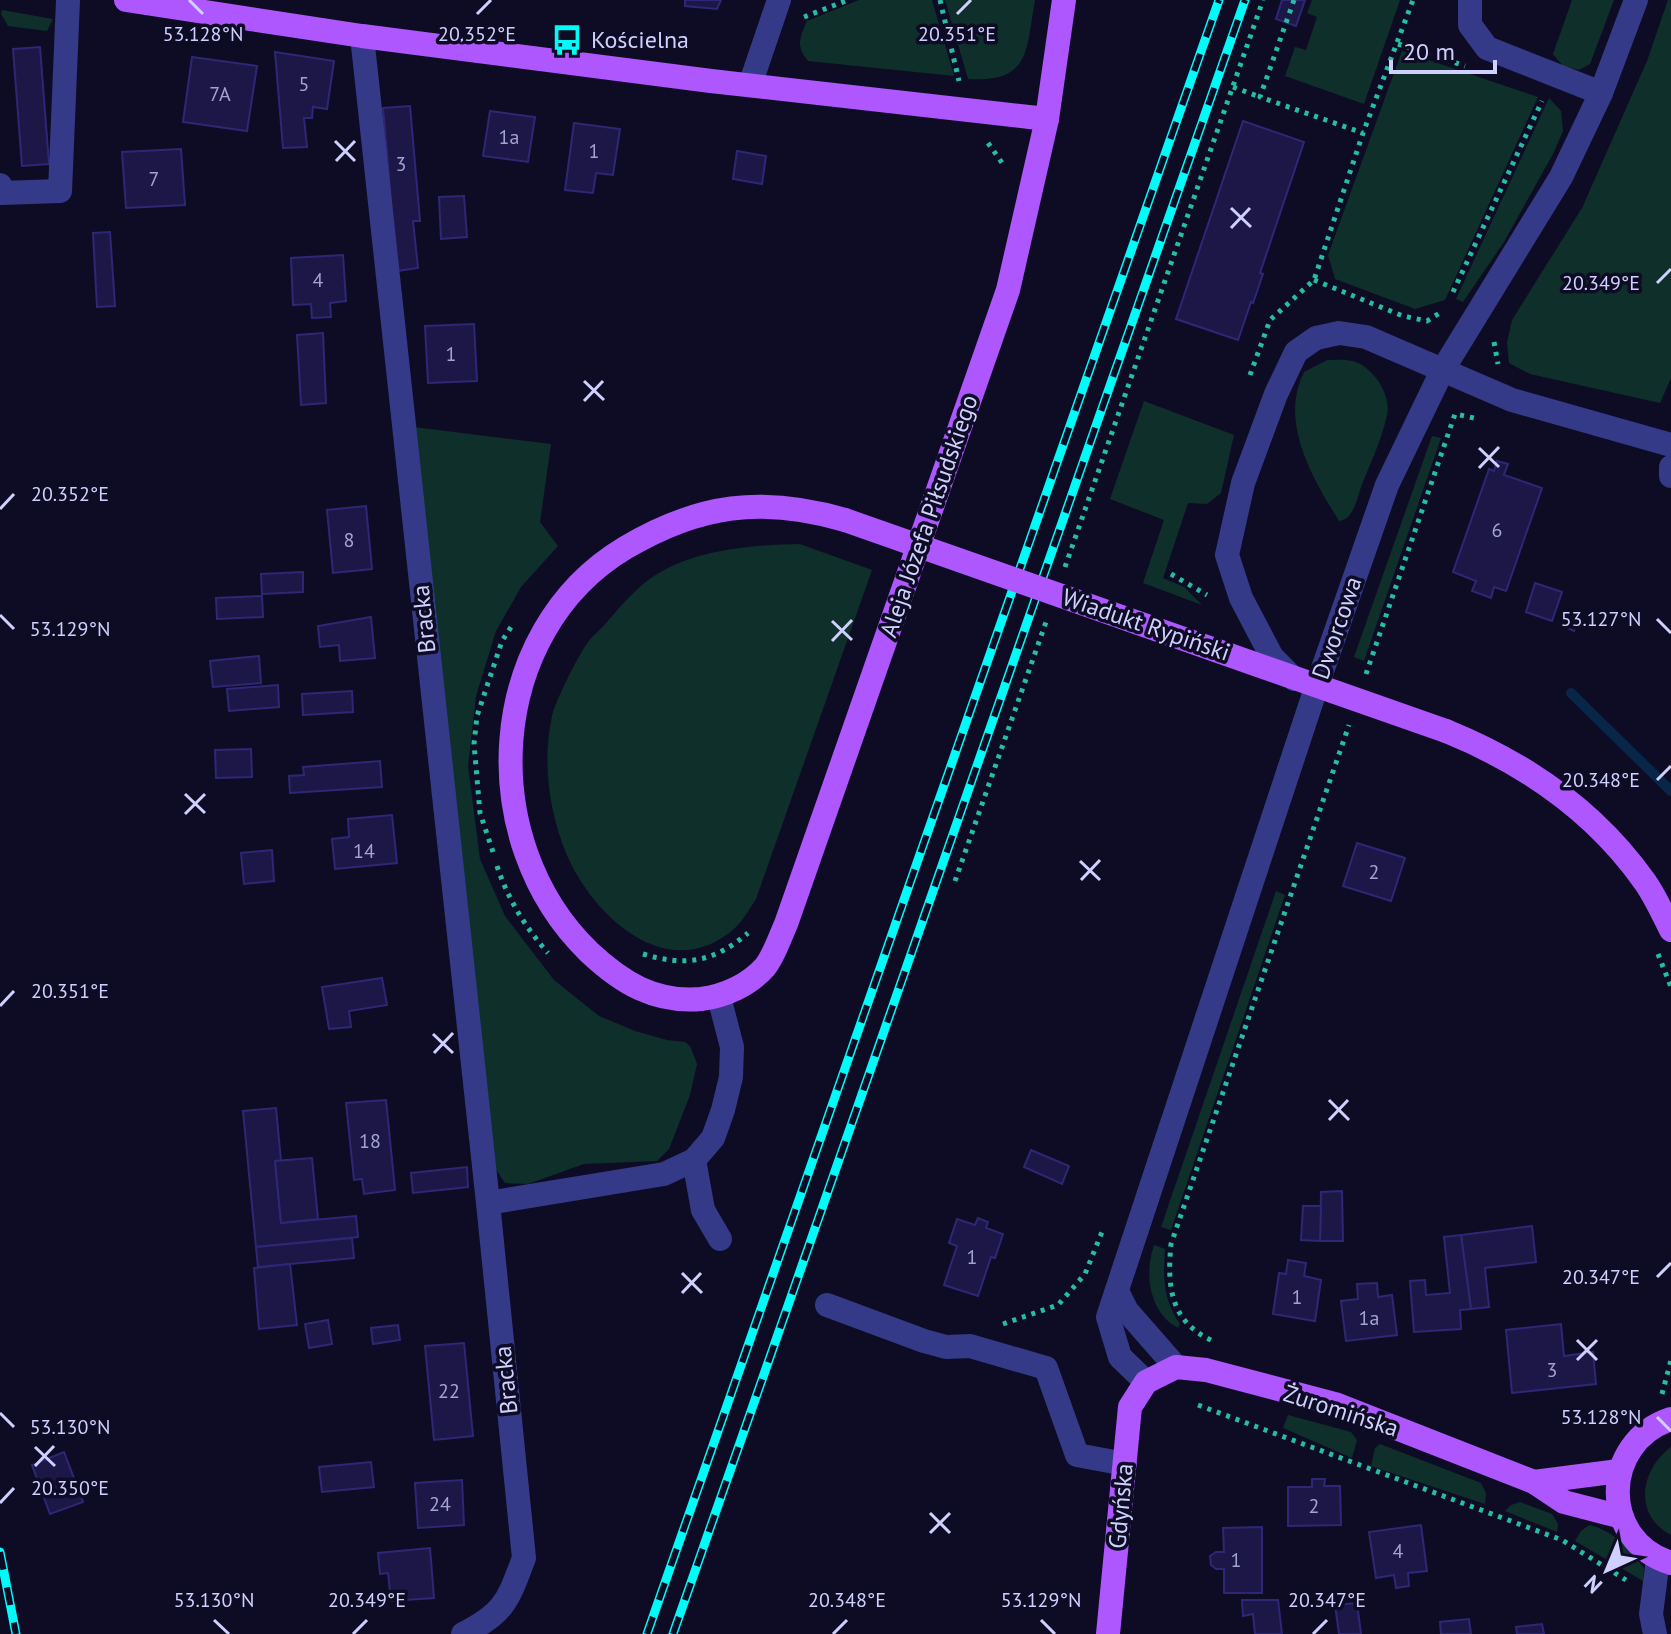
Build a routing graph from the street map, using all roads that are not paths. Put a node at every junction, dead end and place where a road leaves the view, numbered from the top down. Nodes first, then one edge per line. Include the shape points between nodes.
1 (68, 0) edge
2 (126, 0) edge
3 (779, 0) edge
4 (1064, 0) edge
5 (1470, 0) edge
6 (1636, 0) edge
7 (362, 36) junction
8 (750, 85) junction
9 (1601, 93) junction
10 (1047, 119) junction
11 (0, 185) edge
12 (1442, 371) junction
13 (1671, 445) edge
14 (1671, 467) edge
15 (1671, 476) edge
16 (1313, 697) junction
17 (1660, 936) edge
18 (719, 997) junction
19 (694, 1160) junction
20 (488, 1203) junction
21 (720, 1239) dead end
22 (1117, 1291) junction
23 (827, 1305) dead end
24 (1176, 1367) junction
25 (1146, 1382) junction
26 (1662, 1411) edge
27 (1125, 1464) junction
28 (1619, 1471) junction
29 (1534, 1482) junction
30 (1622, 1517) junction
31 (1664, 1561) edge
32 (463, 1634) edge
33 (1108, 1634) edge
34 (1655, 1634) edge

1 - 11 street via 60,191 1,193
2 - 7 main road
3 - 8 street
4 - 10 main road, Aleja Józefa Piłsudskiego
5 - 9 street via 1470,25 1487,48
6 - 9 street, Dworcowa
7 - 8 main road
7 - 20 street, Bracka
8 - 10 main road
9 - 12 street, Dworcowa via 1561,177
10 - 18 main road, Aleja Józefa Piłsudskiego via 1008,290 786,924 766,966
12 - 13 street via 1512,400
12 - 16 street, Dworcowa via 1387,485
12 - 16 street via 1366,337 1339,333 1316,338 1296,352 1276,394 1243,483 1227,555 1241,598 1272,657
14 - 15 street
16 - 22 street, Dworcowa
17 - 18 main road, Wiadukt Rypiński, bridge via 1647,884 1568,799 1518,765 1446,731 845,520 781,506 736,506 656,530 598,564 554,614 531,657 513,716 509,769 516,820 539,882 561,920 603,965 641,991 679,1001
18 - 19 street via 732,1047 731,1077 713,1138
19 - 20 street via 664,1174
19 - 21 street via 703,1210
20 - 32 street, Bracka via 524,1558 509,1597 489,1621
22 - 24 street via 1127,1311
22 - 25 street, Dworcowa via 1108,1317 1120,1357
23 - 27 street via 924,1341 970,1346 1046,1368 1077,1455
24 - 25 main road
24 - 29 main road, Żuromińska via 1335,1404
25 - 27 main road, Gdyńska via 1130,1407
26 - 28 main road via 1660,1422 1628,1451
27 - 33 main road, Gdyńska
28 - 29 main road, Żuromińska
28 - 30 main road
29 - 30 main road, Żuromińska via 1564,1502
30 - 31 main road via 1636,1541
31 - 34 street via 1653,1597

